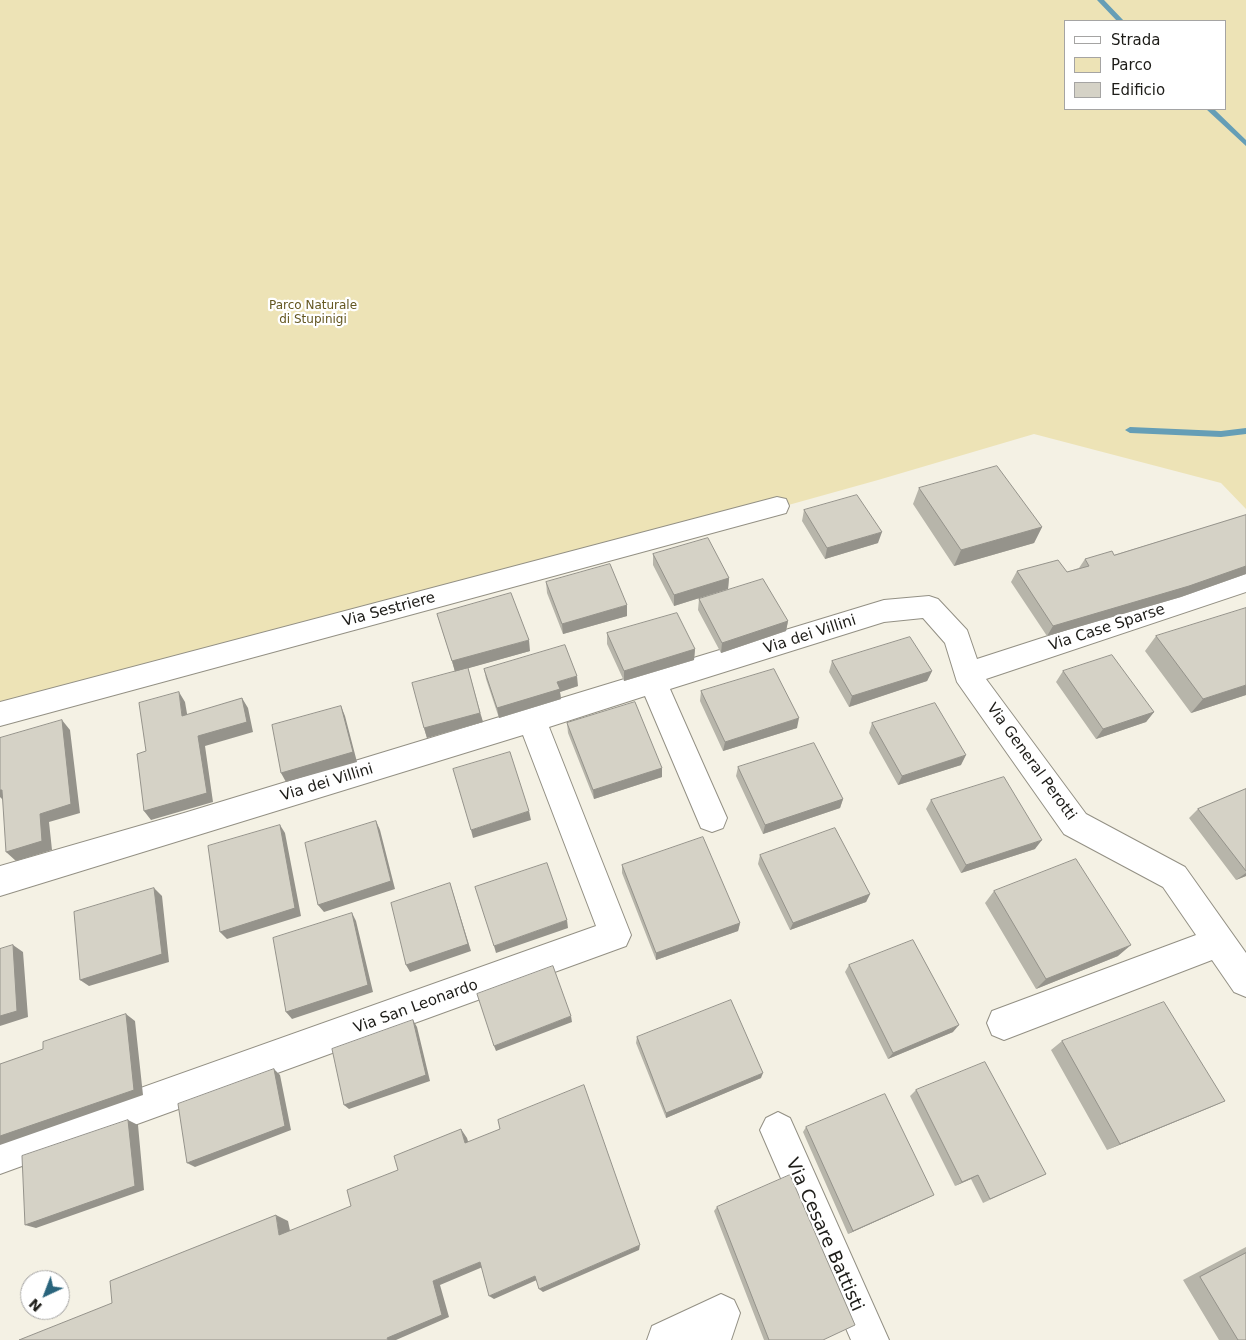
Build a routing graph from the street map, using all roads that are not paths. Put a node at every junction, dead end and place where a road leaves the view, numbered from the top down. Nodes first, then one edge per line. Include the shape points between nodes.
1 (777, 506) dead end
2 (1246, 582) edge
3 (957, 638) joint
4 (967, 674) junction
5 (654, 684) junction
6 (0, 714) edge
7 (532, 720) junction
8 (712, 818) dead end
9 (0, 881) edge
10 (1219, 942) junction
11 (1246, 981) edge
12 (1004, 1023) dead end
13 (778, 1130) dead end
14 (0, 1156) edge
15 (666, 1340) edge
16 (712, 1340) edge
17 (870, 1340) edge

1 - 6 street, Via Sestriere
2 - 4 street, Via Case Sparse
3 - 4 street, Via General Perotti
3 - 5 street, Via dei Villini via 929,607 884,611
4 - 10 street, Via General Perotti via 1075,824 1174,877
5 - 7 street, Via dei Villini
5 - 8 street
7 - 9 street, Via dei Villini
7 - 14 street, Via San Leonardo via 615,935
10 - 11 street, Via General Perotti
10 - 12 street
13 - 17 street, Via Cesare Battisti
15 - 16 street via 721,1313

